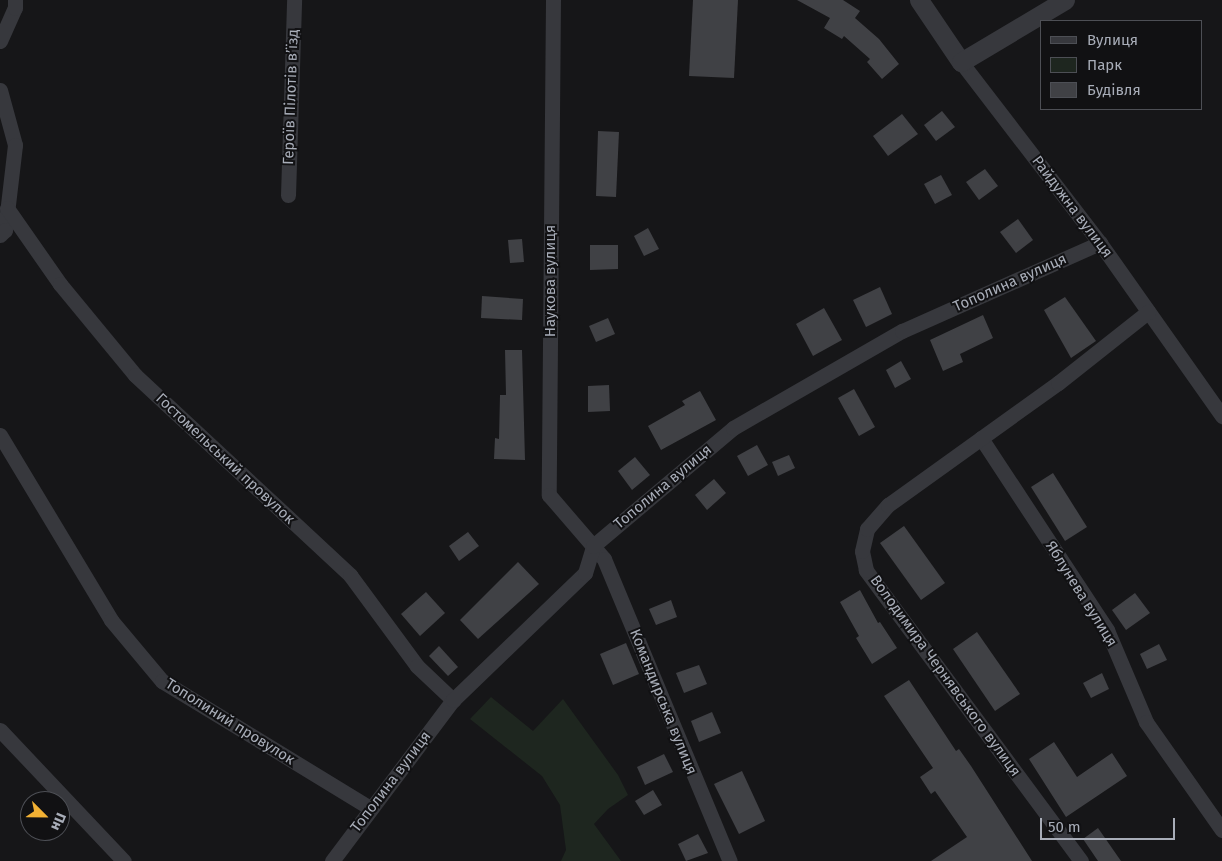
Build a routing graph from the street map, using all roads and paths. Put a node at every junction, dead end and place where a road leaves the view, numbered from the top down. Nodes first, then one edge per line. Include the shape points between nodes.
1 (15, 0) edge
2 (294, 0) edge
3 (552, 0) edge
4 (919, 0) edge
5 (1065, 0) edge
6 (0, 41) edge
7 (961, 62) junction
8 (0, 90) edge
9 (288, 195) dead end
10 (8, 208) junction
11 (0, 235) edge
12 (1100, 243) junction
13 (1148, 312) junction
14 (1222, 416) edge
15 (0, 435) edge
16 (981, 438) junction
17 (593, 546) junction
18 (453, 700) junction
19 (0, 730) edge
20 (370, 808) junction
21 (1222, 830) edge
22 (124, 861) edge
23 (332, 861) edge
24 (730, 861) edge
25 (1081, 861) edge

1 - 6 street via 15,8
2 - 9 street, Героїв Пілотів в’їзд
3 - 17 street, Наукова вулиця via 549,495
4 - 7 street, Райдужна вулиця
5 - 7 street
7 - 12 street, Райдужна вулиця
8 - 10 street via 16,145
10 - 11 street via 5,230
10 - 18 street, Гостомельський провулок via 60,284 134,374 350,575 417,666
12 - 13 street, Райдужна вулиця
12 - 17 street, Тополина вулиця via 902,331 733,428
13 - 14 street, Райдужна вулиця
13 - 16 street, Володимира Чернявського вулиця
15 - 20 street, Тополиний провулок via 111,620 162,681
16 - 21 street, Яблунева вулиця via 1106,630 1146,722
16 - 25 street, Володимира Чернявського вулиця via 888,505 867,528 862,551 866,570
17 - 18 street, Тополина вулиця via 585,573
17 - 24 street, Командирська вулиця via 604,559
18 - 20 street, Тополина вулиця
19 - 22 street
20 - 23 street, Тополина вулиця

